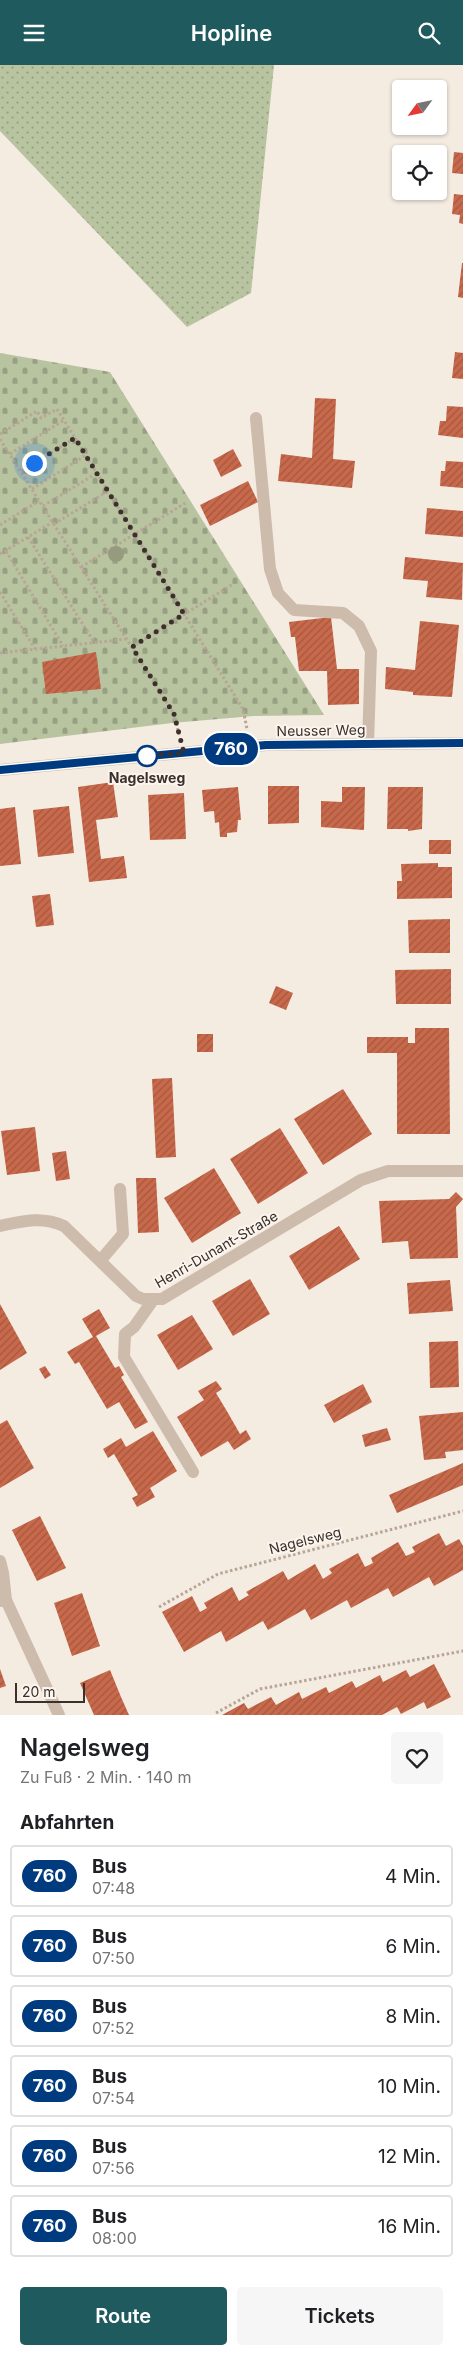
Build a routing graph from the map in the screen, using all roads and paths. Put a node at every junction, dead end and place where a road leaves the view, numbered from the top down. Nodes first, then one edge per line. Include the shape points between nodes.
1 (256, 418) dead end
2 (64, 421) junction
3 (0, 434) edge
4 (75, 438) junction
5 (0, 439) edge
6 (10, 454) junction
7 (86, 455) junction
8 (21, 471) junction
9 (97, 473) junction
10 (32, 489) junction
11 (108, 491) junction
12 (39, 501) junction
13 (187, 502) dead end
14 (43, 506) junction
15 (53, 523) junction
16 (0, 525) edge
17 (135, 534) junction
18 (28, 537) junction
19 (6, 551) junction
20 (0, 554) edge
21 (81, 567) junction
22 (233, 584) dead end
23 (0, 592) edge
24 (184, 614) junction
25 (126, 639) junction
26 (94, 642) junction
27 (63, 646) junction
28 (0, 647) edge
29 (132, 647) junction
30 (35, 649) junction
31 (2, 653) edge
32 (463, 743) edge
33 (368, 744) junction
34 (250, 747) junction
35 (184, 753) junction
36 (0, 770) edge
37 (463, 1171) edge
38 (120, 1189) dead end
39 (0, 1226) edge
40 (100, 1261) junction
41 (153, 1300) junction
42 (193, 1472) dead end
43 (463, 1511) edge
44 (0, 1561) edge
45 (3, 1601) edge
46 (159, 1607) dead end
47 (463, 1651) edge
48 (216, 1713) dead end
49 (59, 1715) edge

1 - 33 street via 270,569 278,593 294,609 343,613 359,626 371,651
2 - 3 path via 57,409 42,418 37,411
2 - 4 path
2 - 6 path
4 - 7 path
4 - 8 path
5 - 6 path
6 - 8 path
7 - 9 path
7 - 10 path
8 - 10 path
9 - 11 path
9 - 14 path
10 - 12 path
11 - 15 path
11 - 17 path
12 - 14 path
12 - 16 path
13 - 17 path
14 - 15 path
15 - 18 path
15 - 21 path
17 - 21 path
17 - 24 path
18 - 19 path
18 - 26 path
19 - 20 path
19 - 27 path
21 - 25 path
22 - 24 path
23 - 30 path
24 - 29 path
24 - 34 path via 244,709
25 - 26 path
25 - 29 path
26 - 27 path
27 - 30 path
28 - 31 path
29 - 35 path via 174,714
30 - 31 path
32 - 33 street, Neusser Weg
33 - 34 street, Neusser Weg
34 - 35 street, Neusser Weg
35 - 36 street, Neusser Weg
37 - 41 street, Henri-Dunant-Straße via 388,1171 361,1180 162,1299
38 - 40 street via 123,1234
39 - 40 street, Henri-Dunant-Straße via 35,1219 53,1221 64,1226
40 - 41 street, Henri-Dunant-Straße via 136,1296
41 - 42 street via 125,1334 124,1357
43 - 46 path, Nagelsweg via 218,1575
44 - 45 street via 4,1573
45 - 49 street
47 - 48 path via 260,1689

